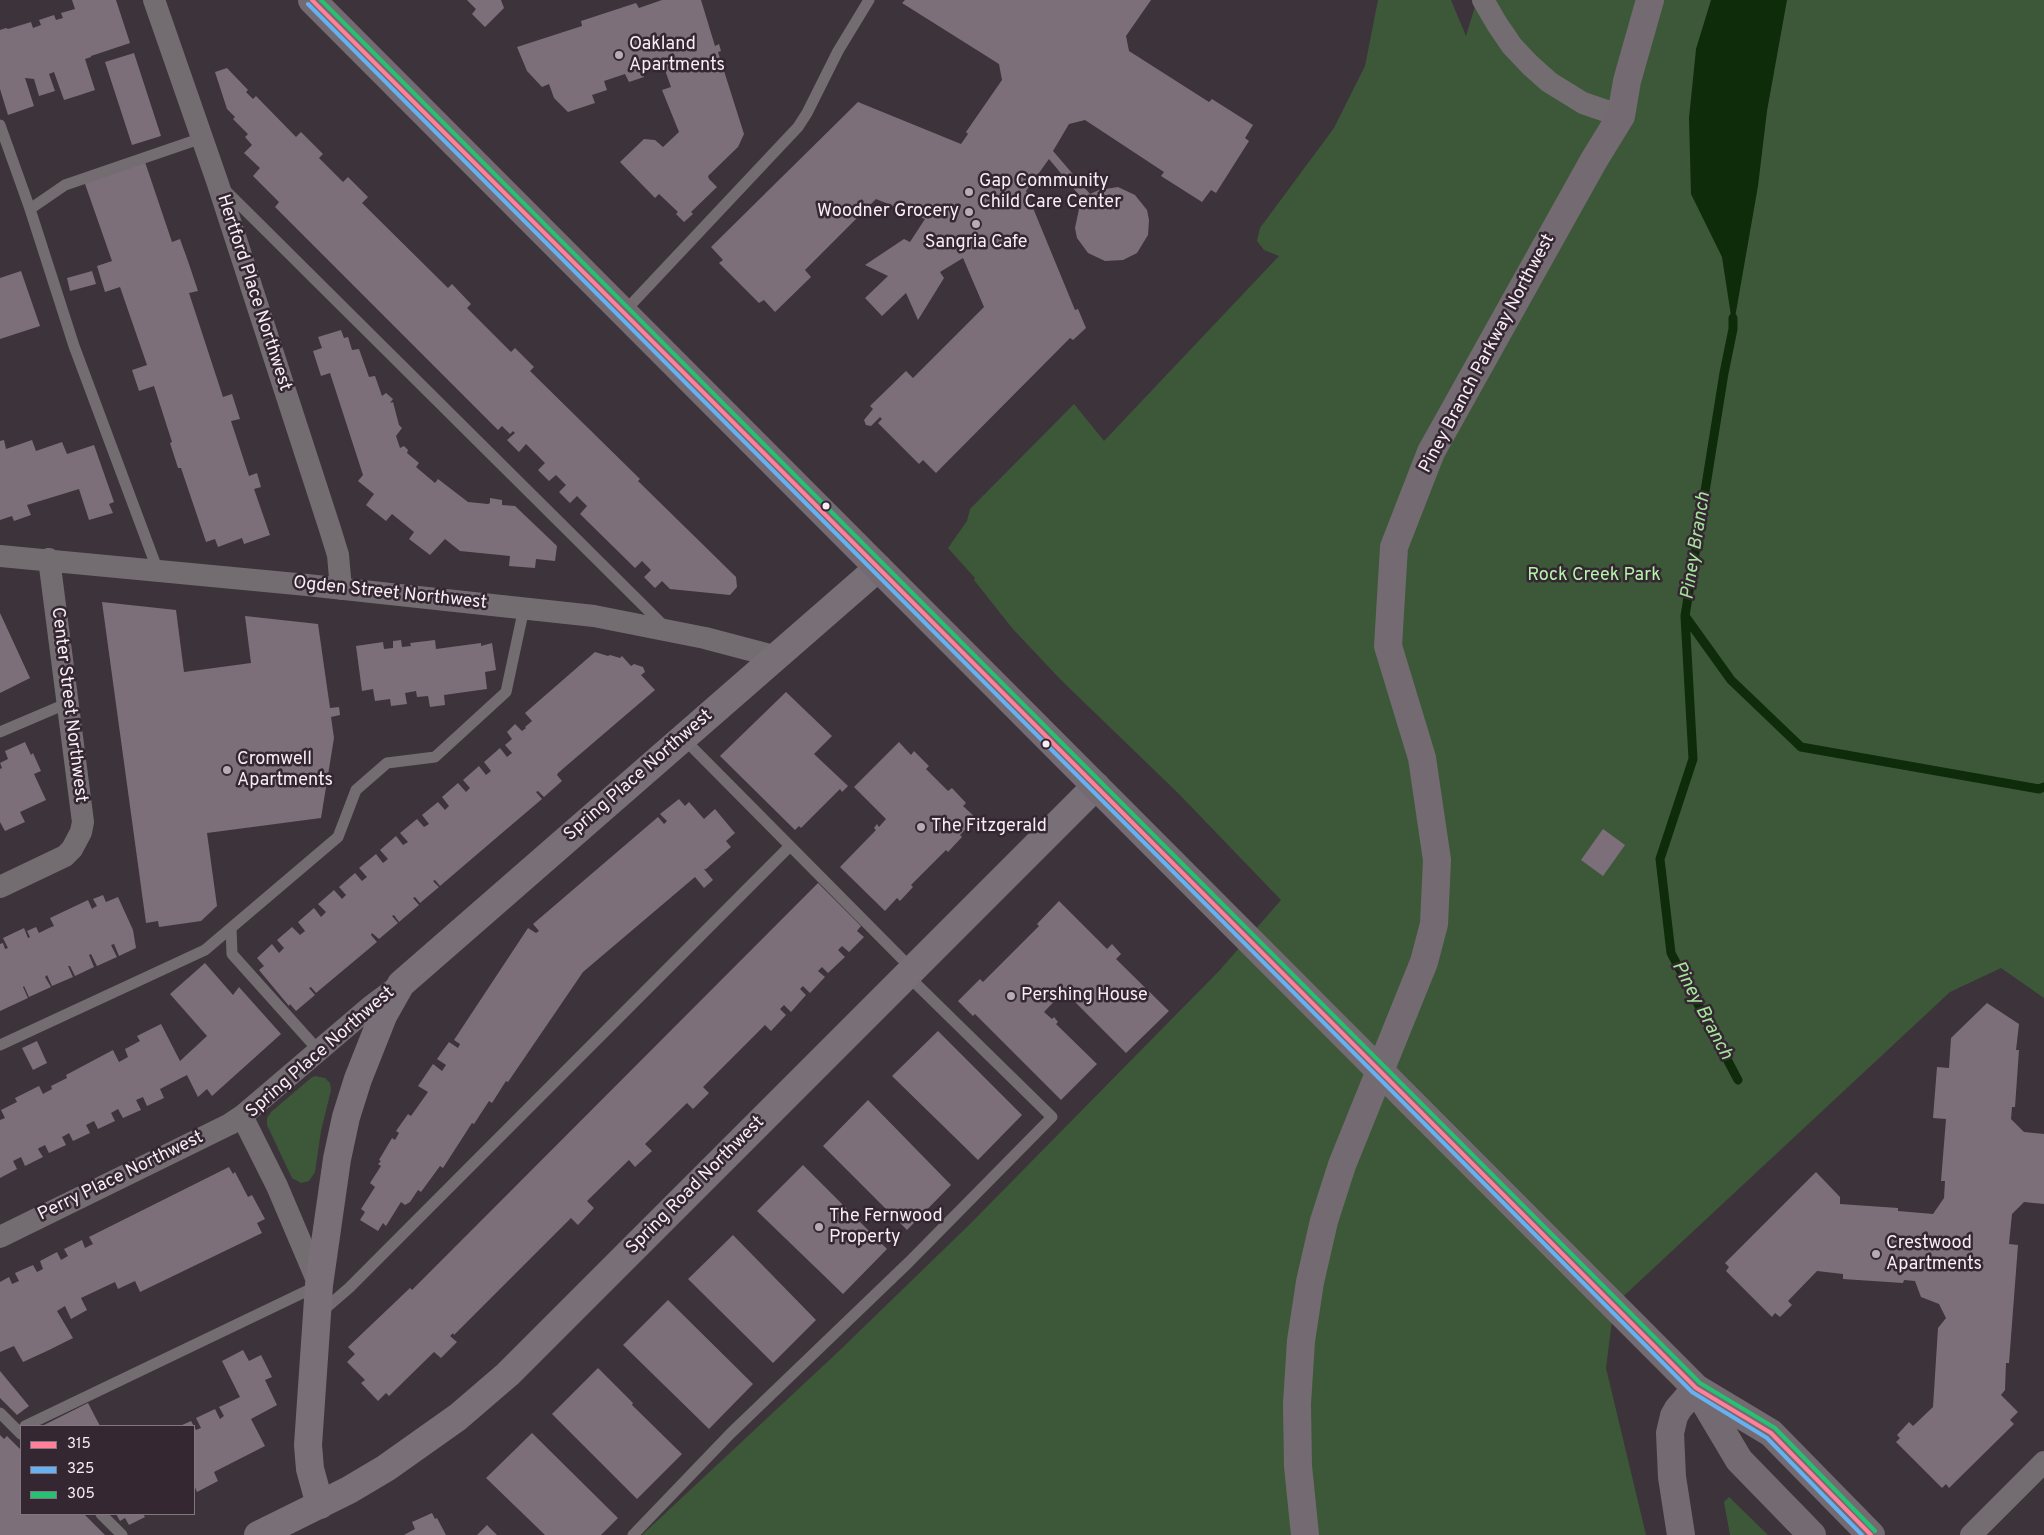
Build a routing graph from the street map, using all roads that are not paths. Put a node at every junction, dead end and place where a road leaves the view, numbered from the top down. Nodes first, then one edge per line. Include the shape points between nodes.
1 (154, 0) edge
2 (312, 0) edge
3 (868, 0) edge
4 (1483, 0) edge
5 (1650, 0) edge
6 (1621, 116) junction
7 (0, 125) edge
8 (202, 138) junction
9 (217, 181) junction
10 (30, 209) junction
11 (624, 312) junction
12 (0, 556) edge
13 (49, 559) junction
14 (878, 568) junction
15 (158, 571) junction
16 (341, 589) junction
17 (524, 608) junction
18 (668, 630) junction
19 (777, 657) junction
20 (68, 703) junction
21 (0, 732) edge
22 (683, 737) junction
23 (1096, 786) junction
24 (790, 846) junction
25 (0, 887) edge
26 (231, 928) junction
27 (910, 972) junction
28 (400, 984) junction
29 (0, 1045) edge
30 (319, 1051) junction
31 (242, 1116) junction
32 (0, 1237) edge
33 (319, 1285) junction
34 (317, 1316) junction
35 (1696, 1388) junction
36 (0, 1413) edge
37 (31, 1425) edge
38 (20, 1429) edge
39 (2044, 1462) edge
40 (320, 1505) junction
41 (102, 1515) edge
42 (122, 1535) edge
43 (258, 1535) edge
44 (633, 1535) edge
45 (1306, 1535) edge
46 (1681, 1535) edge
47 (1812, 1535) edge
48 (1871, 1535) edge
49 (1971, 1535) edge

1 - 8 street, Hertford Place Northwest
2 - 11 main road
3 - 11 lane via 798,127
4 - 6 street via 1512,46 1549,82 1583,103
5 - 6 main road, Piney Branch Parkway Northwest via 1627,81
6 - 45 main road, Piney Branch Parkway Northwest via 1431,452 1394,547 1388,646 1422,758 1437,860 1434,924 1424,962 1342,1165 1324,1221 1312,1275 1301,1341 1297,1404 1298,1466
7 - 10 lane
8 - 9 street, Hertford Place Northwest
8 - 10 lane via 65,185
9 - 16 street, Hertford Place Northwest via 338,555
9 - 18 lane
10 - 15 lane via 74,346
11 - 14 main road
12 - 13 street, Ogden Street Northwest
13 - 15 street, Ogden Street Northwest
13 - 20 street, Center Street Northwest
14 - 19 street, Spring Place Northwest
14 - 23 main road
15 - 16 street, Ogden Street Northwest
16 - 17 street, Ogden Street Northwest
17 - 18 street, Ogden Street Northwest via 594,616
17 - 26 lane via 506,692 435,757 387,763 356,790 338,837
18 - 19 street, Ogden Street Northwest
19 - 22 street, Spring Place Northwest
20 - 21 lane
20 - 25 street, Center Street Northwest via 83,822 81,832 65,856
22 - 24 lane
22 - 28 street, Spring Place Northwest
23 - 27 street, Spring Road Northwest
23 - 35 main road
24 - 27 lane
24 - 34 lane via 349,1288
26 - 29 lane via 205,950
26 - 30 lane via 232,954
27 - 40 street, Spring Road Northwest via 508,1374 423,1443
27 - 44 lane via 1052,1117 909,1262 730,1434
28 - 30 street, Spring Place Northwest
28 - 33 street, Spring Place Northwest via 369,1049 346,1117
30 - 31 street, Spring Place Northwest
31 - 32 street, Perry Place Northwest
31 - 33 street, Spring Place Northwest via 278,1186
33 - 34 street, Spring Place Northwest
33 - 37 lane
34 - 40 street, Spring Place Northwest via 308,1445 310,1470
35 - 46 main road via 1678,1409 1670,1433 1670,1457
35 - 47 main road via 1739,1460
35 - 48 main road via 1771,1433
36 - 38 lane
39 - 49 street
40 - 43 street, Spring Road Northwest
41 - 42 lane

